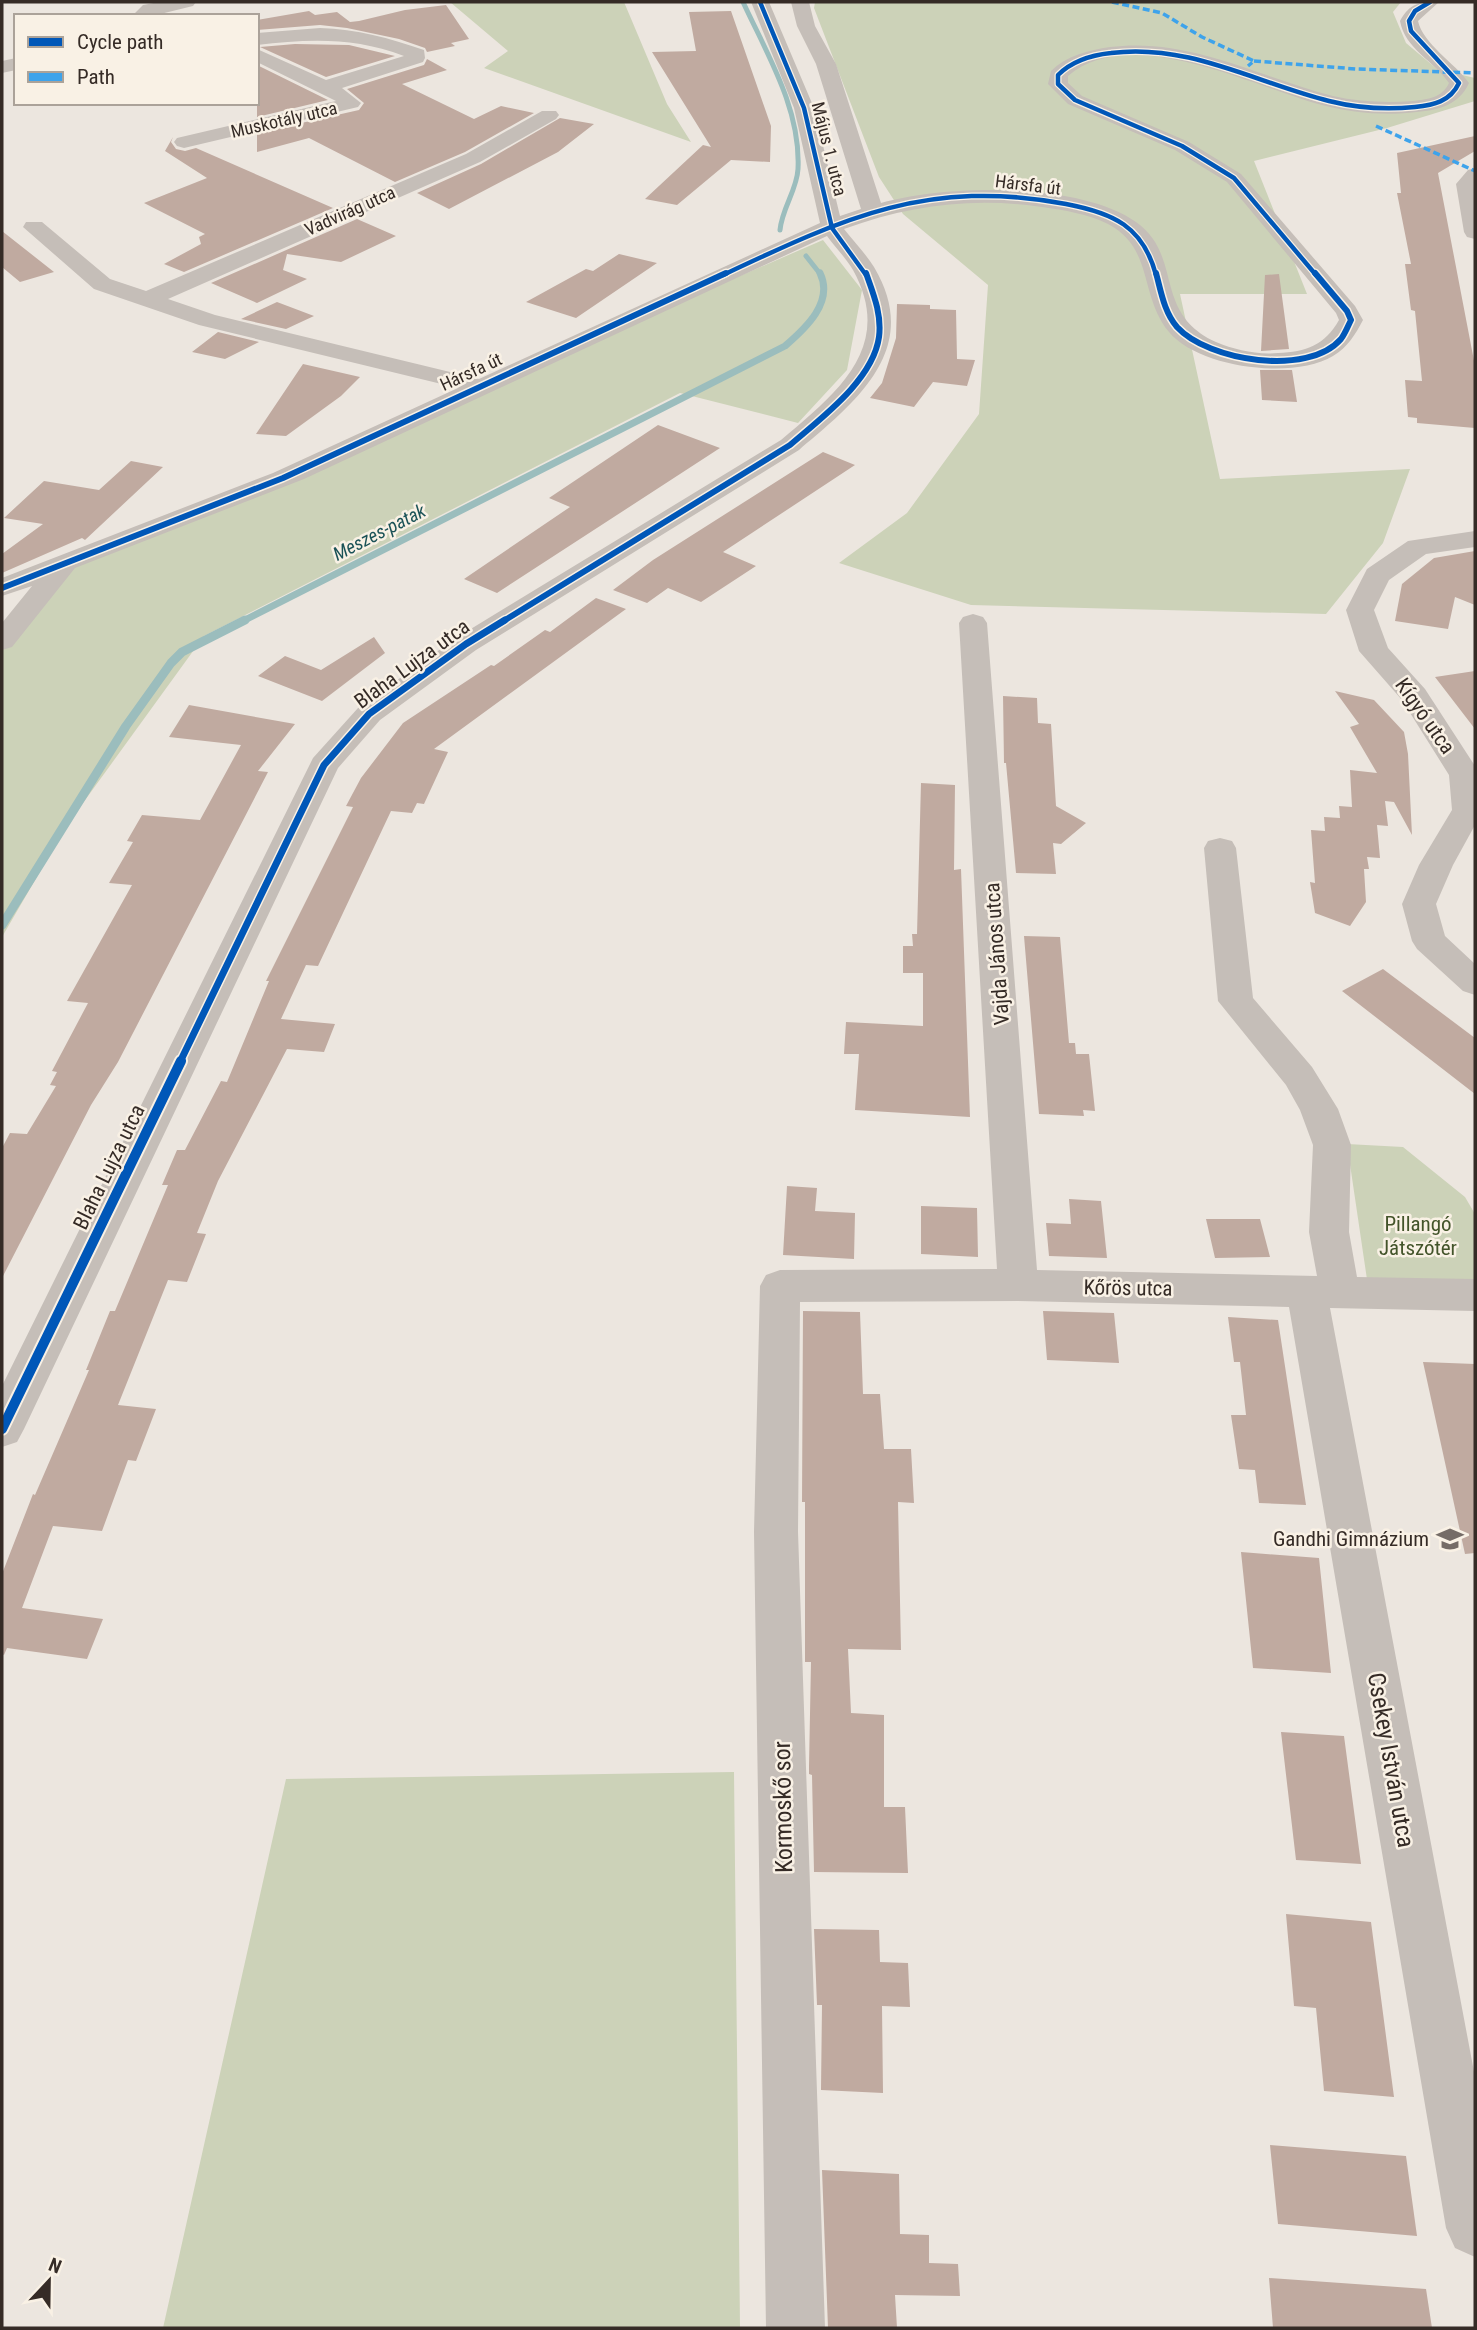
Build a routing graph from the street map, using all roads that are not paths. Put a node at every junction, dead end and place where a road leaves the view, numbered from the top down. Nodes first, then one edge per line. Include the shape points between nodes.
1 (187, 2) edge
2 (760, 2) edge
3 (800, 2) edge
4 (1430, 2) edge
5 (143, 14) edge
6 (259, 38) edge
7 (259, 56) edge
8 (324, 86) junction
9 (549, 115) dead end
10 (184, 142) dead end
11 (1475, 174) edge
12 (873, 211) junction
13 (34, 227) dead end
14 (832, 228) junction
15 (1475, 233) edge
16 (148, 299) junction
17 (479, 386) junction
18 (1475, 539) edge
19 (67, 561) junction
20 (2, 588) edge
21 (973, 623) dead end
22 (2, 641) edge
23 (1220, 848) dead end
24 (1475, 983) edge
25 (1018, 1285) junction
26 (780, 1286) joint
27 (1324, 1292) junction
28 (1475, 1295) edge
29 (2, 1429) edge
30 (1475, 2228) edge
31 (795, 2328) edge

1 - 5 street
2 - 14 street, Május 1. utca via 804,108
3 - 12 street via 806,26 826,64
4 - 12 street, Hársfa út via 1412,11 1407,25 1416,39 1453,71 1459,83 1451,96 1429,105 1381,108 1327,100 1212,60 1168,51 1108,53 1072,64 1058,75 1058,84 1075,100 1182,146 1234,178 1348,311 1352,320 1342,340 1329,351 1271,360 1231,355 1188,337 1167,311 1152,253 1128,226 1110,217 1042,201 975,195 909,201
6 - 8 street, Muskotály utca via 341,32 417,54
7 - 8 street, Muskotály utca
8 - 10 street, Muskotály utca via 351,103
9 - 16 street, Vadvirág utca via 474,158
11 - 15 street via 1467,184
12 - 14 street, Hársfa út
13 - 16 street via 102,284
14 - 17 street, Hársfa út
14 - 29 street, Blaha Lujza utca via 864,269 877,302 879,337 868,369 829,412 790,445 466,644 369,714 324,765
16 - 17 street via 208,320
17 - 19 street, Hársfa út via 292,474
18 - 24 street, Kígyó utca via 1419,547 1377,575 1360,610 1374,651 1414,695 1465,775 1468,810 1419,904 1429,941
19 - 20 street, Hársfa út
19 - 22 street
21 - 25 street, Vajda János utca
23 - 27 street, Csekey István utca via 1236,1001 1299,1076 1320,1109 1332,1144
25 - 26 street, Kőrös utca
25 - 27 street, Kőrös utca
26 - 31 street, Kormoskő sor via 777,1546
27 - 28 street, Kőrös utca
27 - 30 street, Csekey István utca

